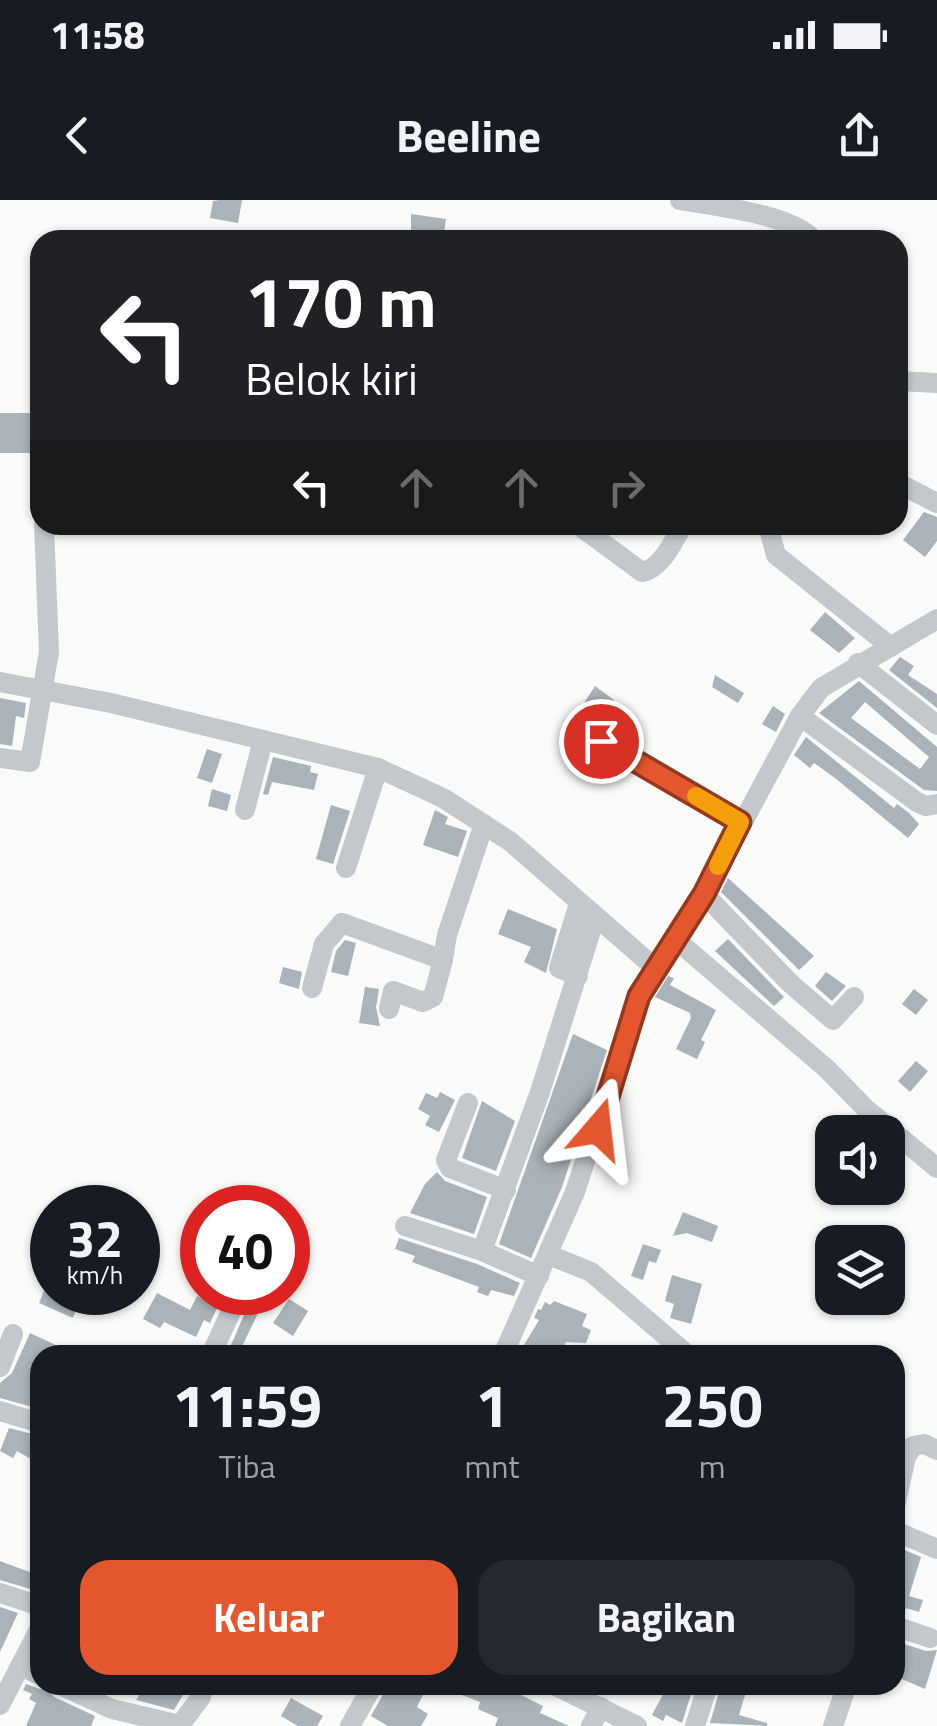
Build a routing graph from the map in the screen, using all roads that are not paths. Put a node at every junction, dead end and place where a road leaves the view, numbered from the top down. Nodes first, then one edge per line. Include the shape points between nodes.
1 (680, 200) edge
2 (804, 230) edge
3 (908, 381) edge
4 (937, 382) edge
5 (908, 488) edge
6 (937, 503) edge
7 (44, 535) edge
8 (592, 535) edge
9 (677, 535) edge
10 (770, 535) edge
11 (937, 619) edge
12 (891, 647) junction
13 (858, 663) junction
14 (0, 682) edge
15 (42, 690) junction
16 (800, 716) junction
17 (937, 725) edge
18 (263, 740) junction
19 (601, 741) dead end
20 (0, 758) edge
21 (378, 768) junction
22 (937, 804) edge
23 (245, 810) dead end
24 (740, 822) junction
25 (484, 824) junction
26 (346, 868) dead end
27 (704, 894) junction
28 (587, 911) junction
29 (675, 939) junction
30 (443, 960) junction
31 (655, 968) junction
32 (312, 988) dead end
33 (854, 998) dead end
34 (390, 1009) dead end
35 (468, 1103) dead end
36 (937, 1168) edge
37 (506, 1190) junction
38 (404, 1226) dead end
39 (482, 1251) junction
40 (549, 1255) junction
41 (539, 1276) junction
42 (229, 1315) edge
43 (14, 1334) dead end
44 (216, 1345) edge
45 (508, 1345) edge
46 (676, 1345) edge
47 (0, 1367) edge
48 (0, 1411) edge
49 (30, 1420) edge
50 (937, 1450) edge
51 (905, 1462) edge
52 (905, 1535) edge
53 (937, 1549) edge
54 (0, 1593) edge
55 (30, 1603) edge
56 (905, 1629) edge
57 (930, 1638) dead end
58 (30, 1670) edge
59 (75, 1695) edge
60 (201, 1695) edge
61 (368, 1695) edge
62 (567, 1695) edge
63 (705, 1695) edge
64 (843, 1695) edge
65 (0, 1705) edge
66 (596, 1717) edge
67 (108, 1718) edge
68 (350, 1726) edge
69 (637, 1726) edge
70 (694, 1726) edge
71 (833, 1726) edge

1 - 2 street
3 - 4 street
5 - 6 street
7 - 15 street via 49,652
8 - 9 street via 650,572
10 - 12 street via 776,555
11 - 12 street
12 - 13 street
13 - 16 street via 820,688
13 - 17 street
14 - 15 street
15 - 18 street
15 - 20 street via 30,762
16 - 22 street via 916,802
16 - 24 street
18 - 21 street
18 - 23 street
19 - 24 street
21 - 25 street
21 - 26 street
24 - 27 street
25 - 28 street
25 - 30 street
27 - 29 street
27 - 33 street via 834,1020
28 - 31 street
28 - 37 street via 578,976
29 - 31 street
29 - 36 street
30 - 32 street via 342,923 324,944
30 - 34 street via 433,997 423,1002 393,990
31 - 40 street via 639,996
35 - 37 street via 446,1160 450,1168
37 - 39 street
38 - 39 street
39 - 41 street
40 - 41 street
40 - 46 street via 591,1272
41 - 45 street
42 - 44 street
43 - 47 street
48 - 49 street
50 - 51 street via 913,1446
52 - 53 street
54 - 55 street
56 - 57 street
58 - 65 street
59 - 67 street
60 - 67 street via 180,1725
61 - 68 street
62 - 66 street
63 - 70 street
64 - 71 street
66 - 69 street

